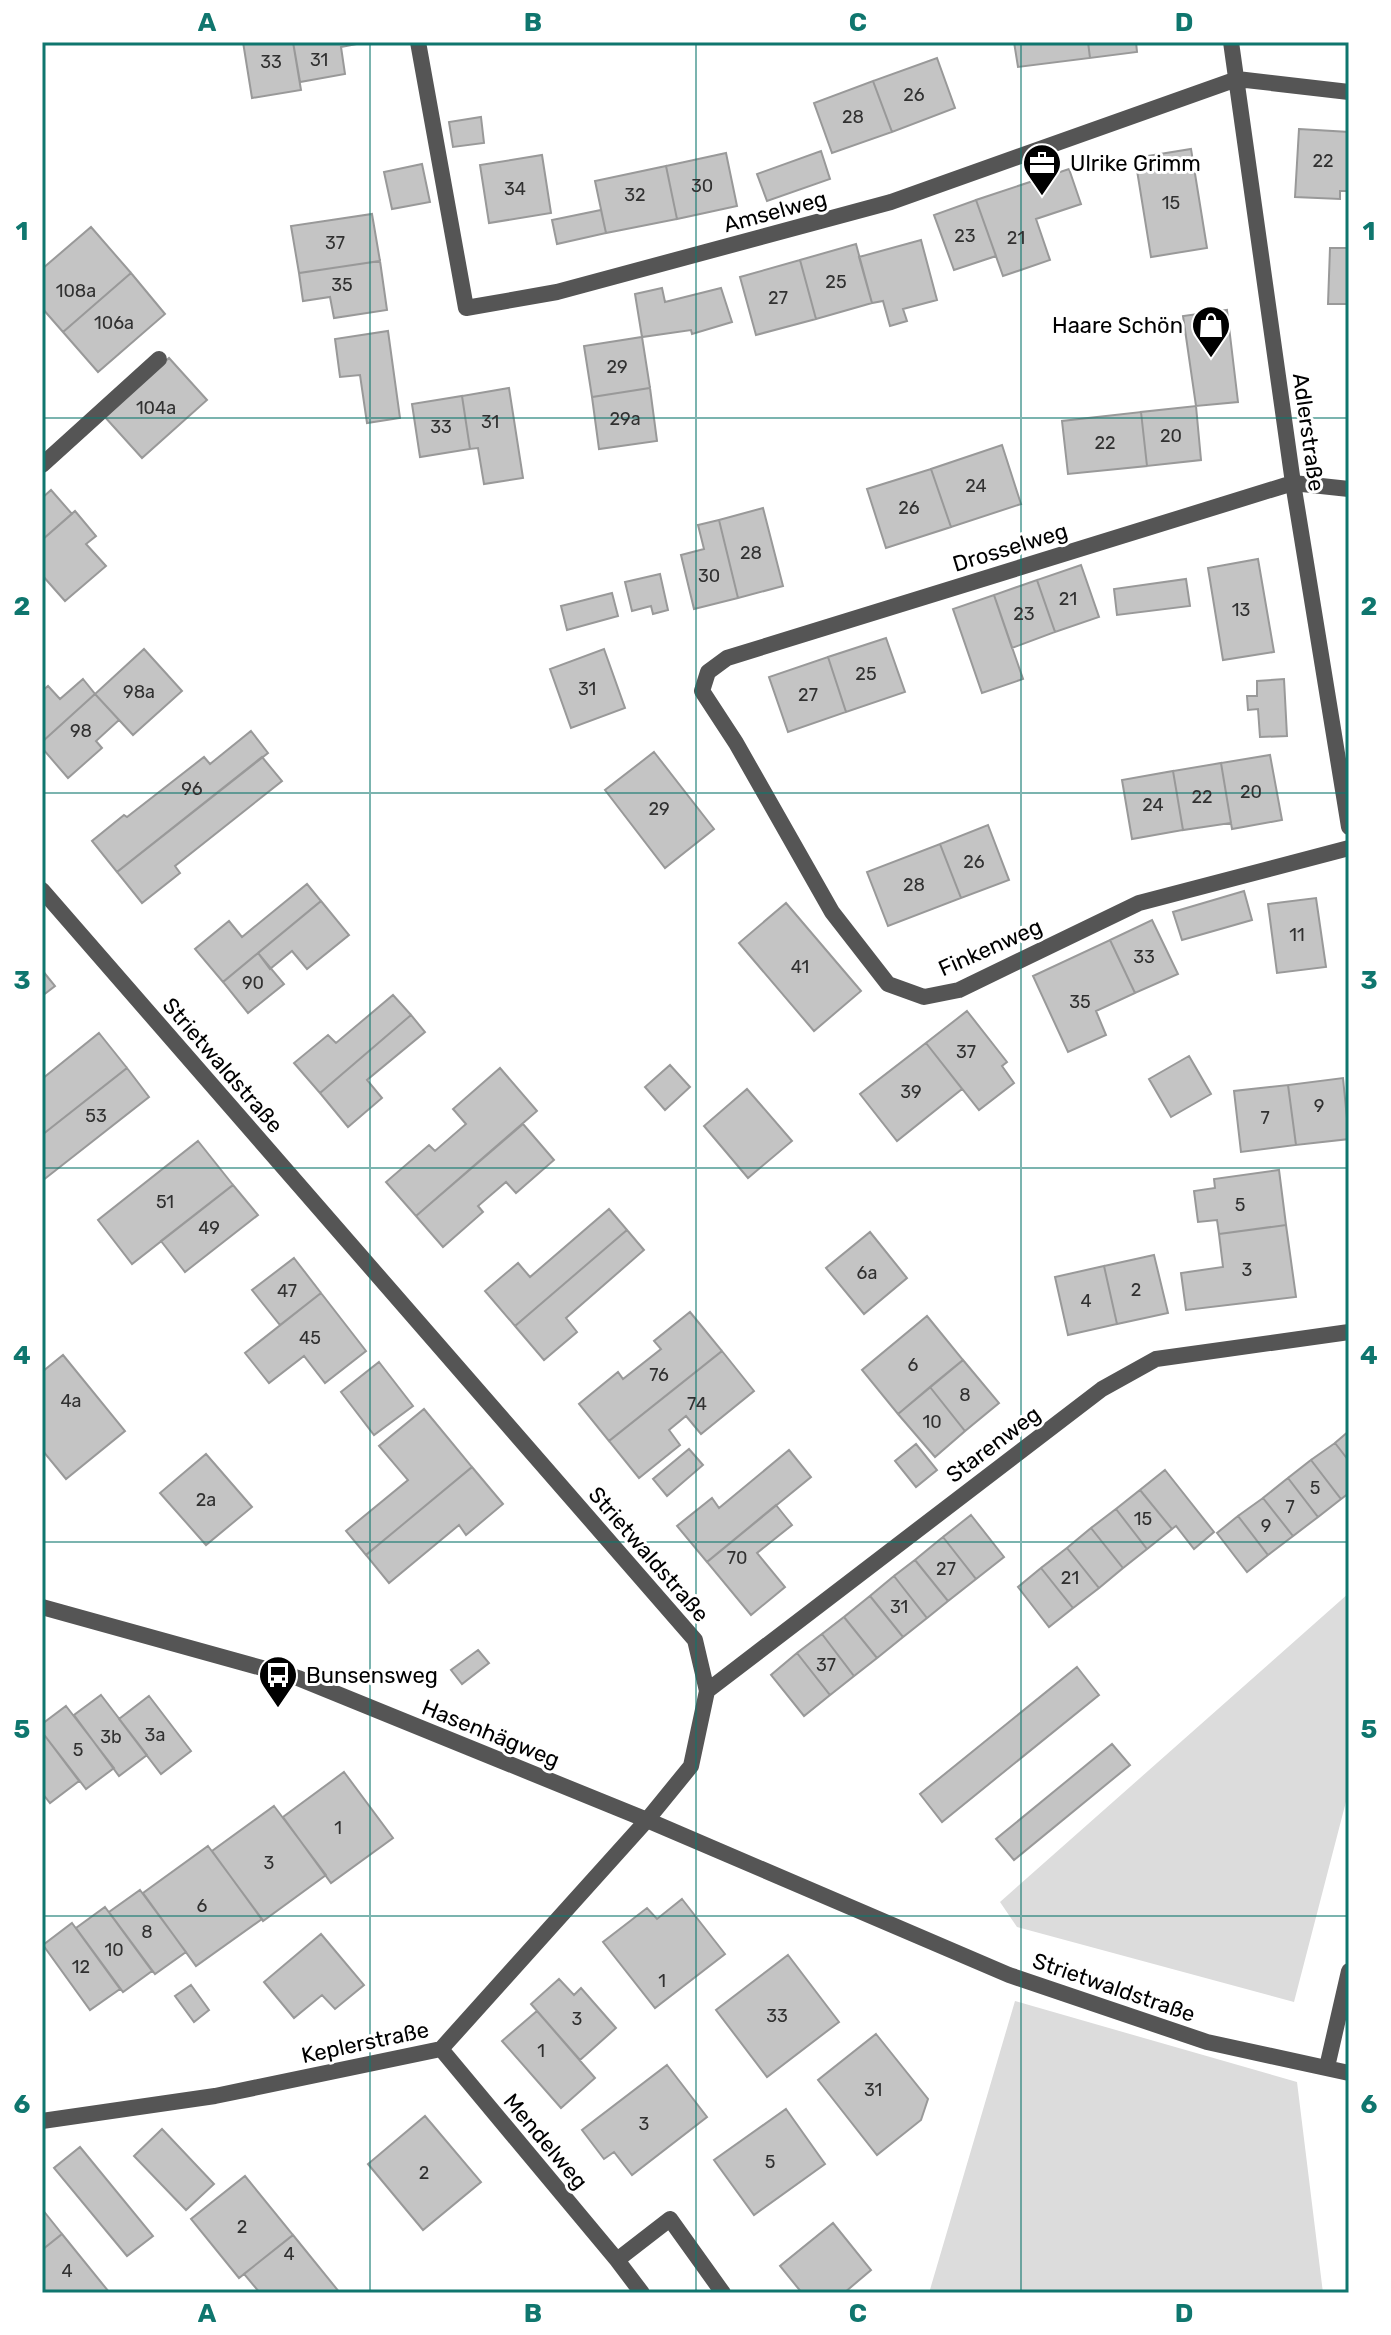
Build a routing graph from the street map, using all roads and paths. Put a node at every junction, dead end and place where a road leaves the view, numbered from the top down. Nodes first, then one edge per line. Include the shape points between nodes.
1 (418, 42) edge
2 (1231, 42) edge
3 (1237, 79) junction
4 (1349, 92) edge
5 (159, 359) dead end
6 (42, 465) edge
7 (1293, 483) junction
8 (1349, 489) edge
9 (702, 691) joint
10 (1349, 827) edge
11 (1349, 848) edge
12 (42, 890) edge
13 (1349, 1332) edge
14 (42, 1607) edge
15 (707, 1691) junction
16 (647, 1820) junction
17 (1349, 1971) edge
18 (441, 2049) junction
19 (1327, 2067) junction
20 (1349, 2073) edge
21 (42, 2121) edge
22 (617, 2260) junction
23 (642, 2293) edge
24 (723, 2293) edge

1 - 3 street, Amselweg via 466,308 557,292 891,202
2 - 3 street, Adlerstraße
3 - 4 street, Amselweg
3 - 7 street, Adlerstraße
5 - 6 street
7 - 8 street, Drosselweg
7 - 9 street, Drosselweg via 727,658 708,672
7 - 10 street, Adlerstraße
9 - 11 street, Finkenweg via 832,912 888,984 924,997 959,990 1139,903
12 - 15 street, Strietwaldstraße via 695,1640
13 - 15 street, Starenweg via 1156,1359 1093,1396
14 - 16 street, Hasenhägweg via 298,1678
15 - 16 street, Strietwaldstraße via 691,1766
16 - 18 street, Keplerstraße
16 - 19 street, Strietwaldstraße via 1009,1975 1207,2042
17 - 19 street
18 - 21 street, Keplerstraße via 215,2096
18 - 22 street, Mendelweg
19 - 20 street, Strietwaldstraße
22 - 23 street, Mendelweg
22 - 24 street via 670,2219

